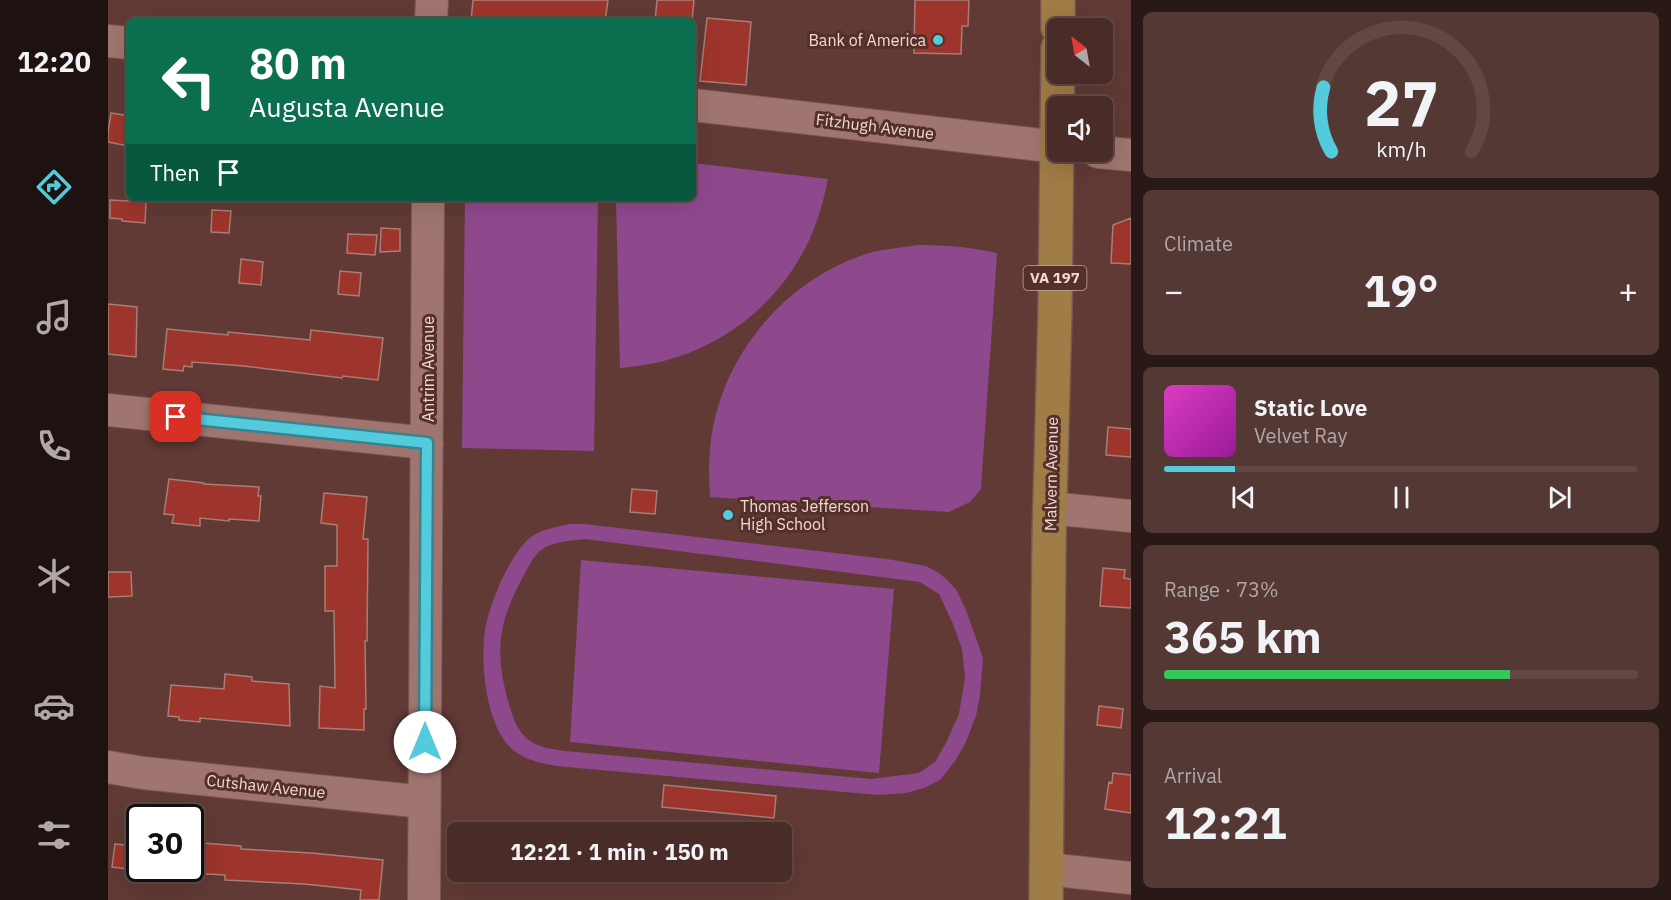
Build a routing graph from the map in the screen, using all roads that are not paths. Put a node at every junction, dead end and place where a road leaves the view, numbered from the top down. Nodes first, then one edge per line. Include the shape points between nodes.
1 (432, 0) edge
2 (1058, 0) edge
3 (431, 18) edge
4 (1058, 18) edge
5 (108, 41) edge
6 (126, 43) edge
7 (696, 105) edge
8 (1047, 146) edge
9 (1113, 153) edge
10 (1131, 155) edge
11 (1057, 162) edge
12 (429, 201) edge
13 (108, 410) edge
14 (427, 443) junction
15 (1049, 508) junction
16 (1131, 516) edge
17 (108, 767) edge
18 (424, 802) junction
19 (1131, 878) edge
20 (1046, 885) edge
21 (424, 900) edge

1 - 3 street
2 - 4 main road
5 - 6 street
7 - 8 street, Fitzhugh Avenue
9 - 10 street
11 - 15 main road, Malvern Avenue / VA 197
12 - 14 street, Antrim Avenue
13 - 14 street
14 - 18 street, Antrim Avenue
15 - 16 street
15 - 20 main road, Malvern Avenue / VA 197
17 - 18 street, Cutshaw Avenue
18 - 21 street, Antrim Avenue
19 - 20 street

